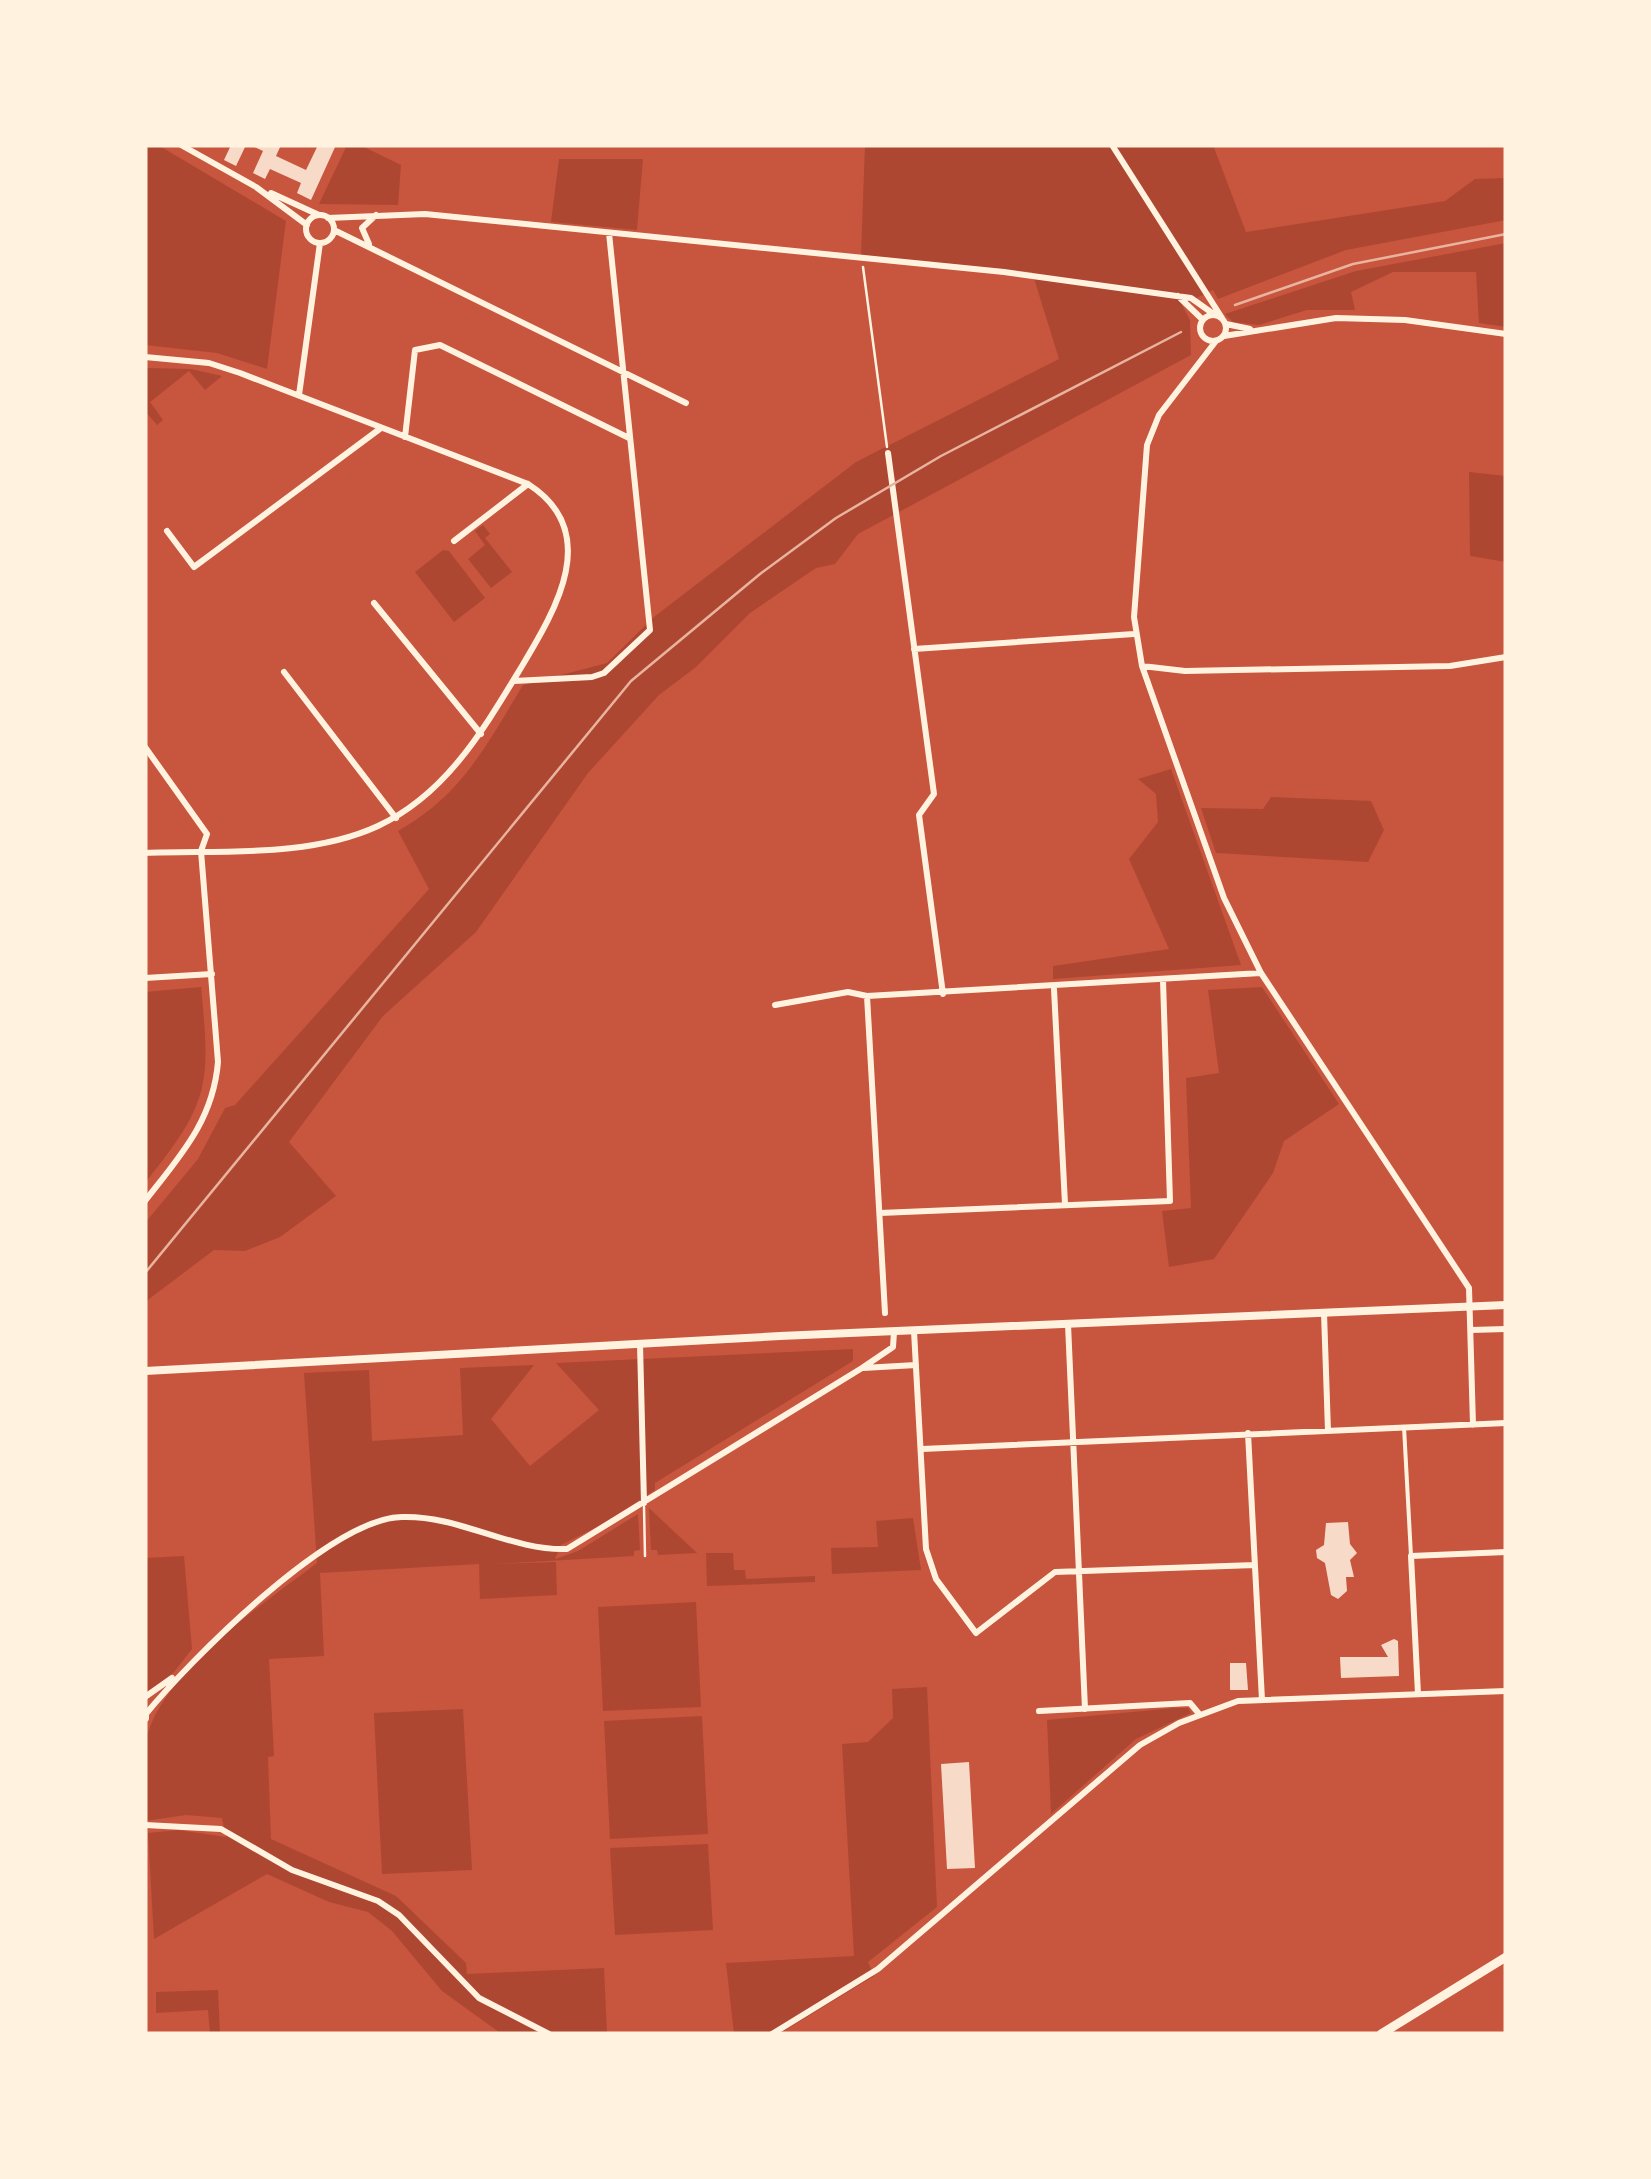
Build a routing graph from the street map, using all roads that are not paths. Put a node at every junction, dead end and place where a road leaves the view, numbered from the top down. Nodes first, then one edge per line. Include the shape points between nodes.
1 (182, 145) edge
2 (1112, 145) edge
3 (256, 187) junction
4 (379, 214) junction
5 (324, 217) junction
6 (307, 225) junction
7 (334, 230) junction
8 (610, 233) junction
9 (320, 243) junction
10 (373, 248) junction
11 (1177, 296) junction
12 (1221, 319) junction
13 (1202, 320) junction
14 (1256, 330) junction
15 (1201, 334) junction
16 (1506, 334) edge
17 (1224, 336) junction
18 (1216, 342) junction
19 (145, 357) edge
20 (1199, 360) junction
21 (624, 371) junction
22 (298, 395) junction
23 (686, 403) dead end
24 (381, 428) junction
25 (404, 437) junction
26 (630, 438) junction
27 (889, 457) road end
28 (528, 484) junction
29 (167, 531) dead end
30 (454, 542) dead end
31 (374, 602) dead end
32 (1134, 634) junction
33 (914, 649) junction
34 (1506, 656) edge
35 (1142, 666) junction
36 (284, 672) dead end
37 (513, 681) junction
38 (481, 734) junction
39 (145, 747) edge
40 (396, 818) junction
41 (202, 851) junction
42 (145, 853) edge
43 (1262, 973) junction
44 (212, 974) junction
45 (145, 978) edge
46 (1163, 980) junction
47 (1054, 989) junction
48 (943, 994) junction
49 (867, 996) junction
50 (775, 1005) dead end
51 (145, 1201) edge
52 (1065, 1204) junction
53 (880, 1212) junction
54 (1503, 1304) edge
55 (1470, 1307) junction
56 (885, 1313) dead end
57 (1324, 1313) junction
58 (1068, 1324) junction
59 (1506, 1329) edge
60 (1471, 1330) junction
61 (894, 1332) junction
62 (914, 1332) junction
63 (640, 1344) junction
64 (916, 1365) junction
65 (148, 1368) edge
66 (862, 1368) junction
67 (1506, 1422) edge
68 (1473, 1425) junction
69 (1404, 1427) junction
70 (1328, 1431) junction
71 (1248, 1434) junction
72 (1072, 1441) junction
73 (922, 1449) junction
74 (644, 1504) junction
75 (1506, 1552) edge
76 (646, 1556) dead end
77 (1412, 1556) junction
78 (1255, 1565) junction
79 (1080, 1572) junction
80 (181, 1671) junction
81 (1506, 1691) edge
82 (1418, 1694) junction
83 (145, 1697) edge
84 (1262, 1700) junction
85 (1085, 1709) junction
86 (1039, 1711) dead end
87 (1200, 1714) junction
88 (145, 1716) edge
89 (145, 1825) edge
90 (1506, 1956) edge
91 (549, 2034) edge
92 (772, 2034) edge
93 (1382, 2034) edge

1 - 3 street
2 - 12 street
3 - 5 street
3 - 6 street
4 - 5 street
4 - 8 street
4 - 10 street via 362,228
5 - 6 street
5 - 7 street
6 - 9 street via 309,238
7 - 9 street
7 - 10 street
8 - 11 street
8 - 21 street
9 - 22 street
10 - 21 street
11 - 12 street
11 - 13 street
12 - 13 street
12 - 14 street
12 - 17 street
13 - 15 street
14 - 16 street via 1353,318
14 - 17 street
15 - 18 street
15 - 20 street
17 - 18 street
18 - 20 street
19 - 22 street via 210,363
20 - 32 street via 1146,445
21 - 23 street
21 - 26 street
22 - 24 street
24 - 25 street
24 - 29 street via 194,568
25 - 26 street via 421,345 440,346
25 - 28 street
26 - 37 street via 650,630 592,678
27 - 33 street
28 - 30 street
28 - 37 street via 560,520 568,566 556,607
31 - 38 street
32 - 33 street
32 - 35 street
33 - 48 street via 934,794 919,815
34 - 35 street via 1450,666
35 - 43 street via 1224,898
36 - 40 street
37 - 38 street
38 - 40 street via 447,776
39 - 41 street via 202,823
40 - 41 street via 329,842
41 - 42 street
41 - 44 street
43 - 46 street
43 - 55 street via 1469,1288
44 - 45 street
44 - 51 street via 216,1094 199,1132
46 - 47 street
46 - 52 street via 1170,1201
47 - 48 street
47 - 52 street
48 - 49 street
49 - 50 street via 848,992
49 - 53 street
52 - 53 street
53 - 56 street
54 - 55 main road
55 - 57 main road
55 - 60 street
57 - 58 main road
57 - 70 street
58 - 62 main road
58 - 72 street
59 - 60 street
60 - 68 street
61 - 62 main road
61 - 63 main road
61 - 66 street via 893,1347
62 - 64 street
63 - 65 main road
63 - 74 street
64 - 66 street
64 - 73 street
66 - 74 street
67 - 68 street
68 - 69 street
69 - 70 street
69 - 77 street
70 - 71 street
71 - 72 street
71 - 78 street
72 - 73 street
72 - 79 street
73 - 79 street via 930,1566 976,1632 1054,1572
74 - 76 lane
74 - 80 street via 567,1550 401,1516 364,1525 218,1634
75 - 77 street
77 - 82 street
78 - 79 street
78 - 84 street
79 - 85 street
80 - 83 street
80 - 88 street
81 - 82 street
82 - 84 street
84 - 87 street
85 - 86 street
85 - 87 street via 1194,1703
87 - 92 street via 1140,1744 878,1970
89 - 91 street via 221,1829 292,1870 378,1901 470,1992
90 - 93 main road

